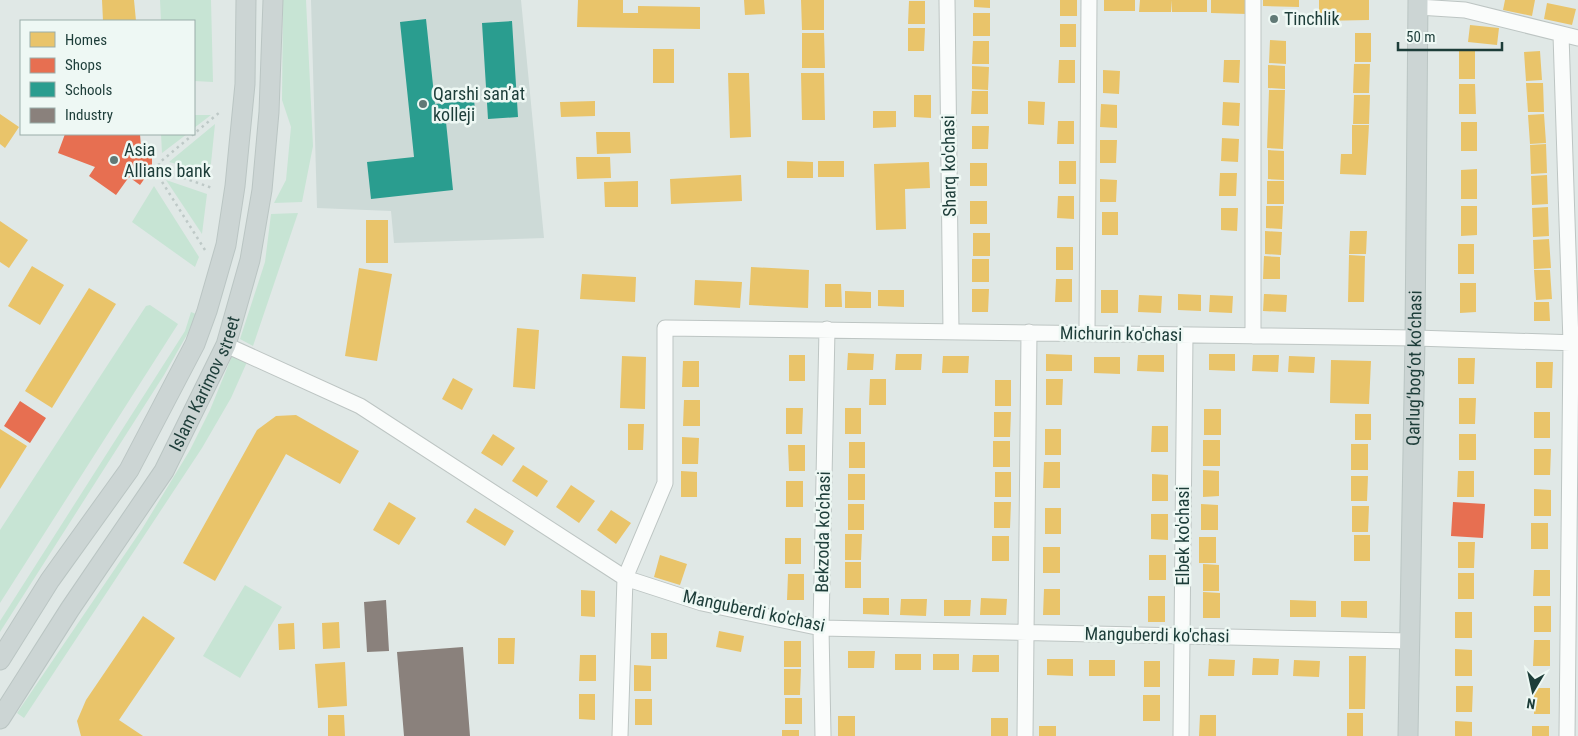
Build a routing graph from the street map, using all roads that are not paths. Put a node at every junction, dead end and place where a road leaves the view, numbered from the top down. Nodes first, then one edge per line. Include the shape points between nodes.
1 (246, 0) edge
2 (273, 0) edge
3 (947, 0) edge
4 (1089, 0) edge
5 (1253, 0) edge
6 (1418, 4) edge
7 (1561, 35) junction
8 (1578, 38) edge
9 (828, 329) junction
10 (951, 331) junction
11 (1029, 332) junction
12 (1087, 334) junction
13 (1185, 335) junction
14 (1253, 336) junction
15 (1415, 338) junction
16 (1574, 343) edge
17 (226, 345) junction
18 (624, 578) junction
19 (821, 628) junction
20 (1025, 632) junction
21 (1183, 636) junction
22 (1409, 641) junction
23 (0, 660) edge
24 (0, 718) edge
25 (620, 736) edge
26 (823, 736) edge
27 (1024, 736) edge
28 (1181, 736) edge
29 (1408, 736) edge
30 (1566, 736) edge

1 - 23 main road, Islam Karimov street via 245,84 235,186 226,245 195,344 129,470 50,580
2 - 17 main road, Islam Karimov street via 262,190 250,260
3 - 10 street, Sharq ko'chasi
4 - 12 street
5 - 14 street
6 - 7 street via 1465,10
6 - 15 main road, Qarlug‘bog‘ot ko‘chasi
7 - 8 street
7 - 16 street
9 - 10 street, Michurin ko'chasi
9 - 18 street, Michurin ko'chasi via 665,328 665,483
9 - 19 street, Bekzoda ko'chasi
10 - 11 street, Michurin ko'chasi
11 - 12 street, Michurin ko'chasi
11 - 20 street
12 - 13 street, Michurin ko'chasi
13 - 14 street, Michurin ko'chasi
13 - 21 street, Elbek ko'chasi
14 - 15 street, Michurin ko'chasi
15 - 16 street, Michurin ko'chasi
15 - 22 main road, Qarlug‘bog‘ot ko‘chasi
16 - 30 street
17 - 18 street, Manguberdi ko'chasi via 360,406
17 - 24 main road, Islam Karimov street via 164,471
18 - 19 street, Manguberdi ko'chasi via 702,603
18 - 25 street
19 - 20 street, Manguberdi ko'chasi
19 - 26 street, Bekzoda ko'chasi
20 - 21 street, Manguberdi ko'chasi
20 - 27 street
21 - 22 street, Manguberdi ko'chasi
21 - 28 street, Elbek ko'chasi
22 - 29 main road, Qarlug‘bog‘ot ko‘chasi

